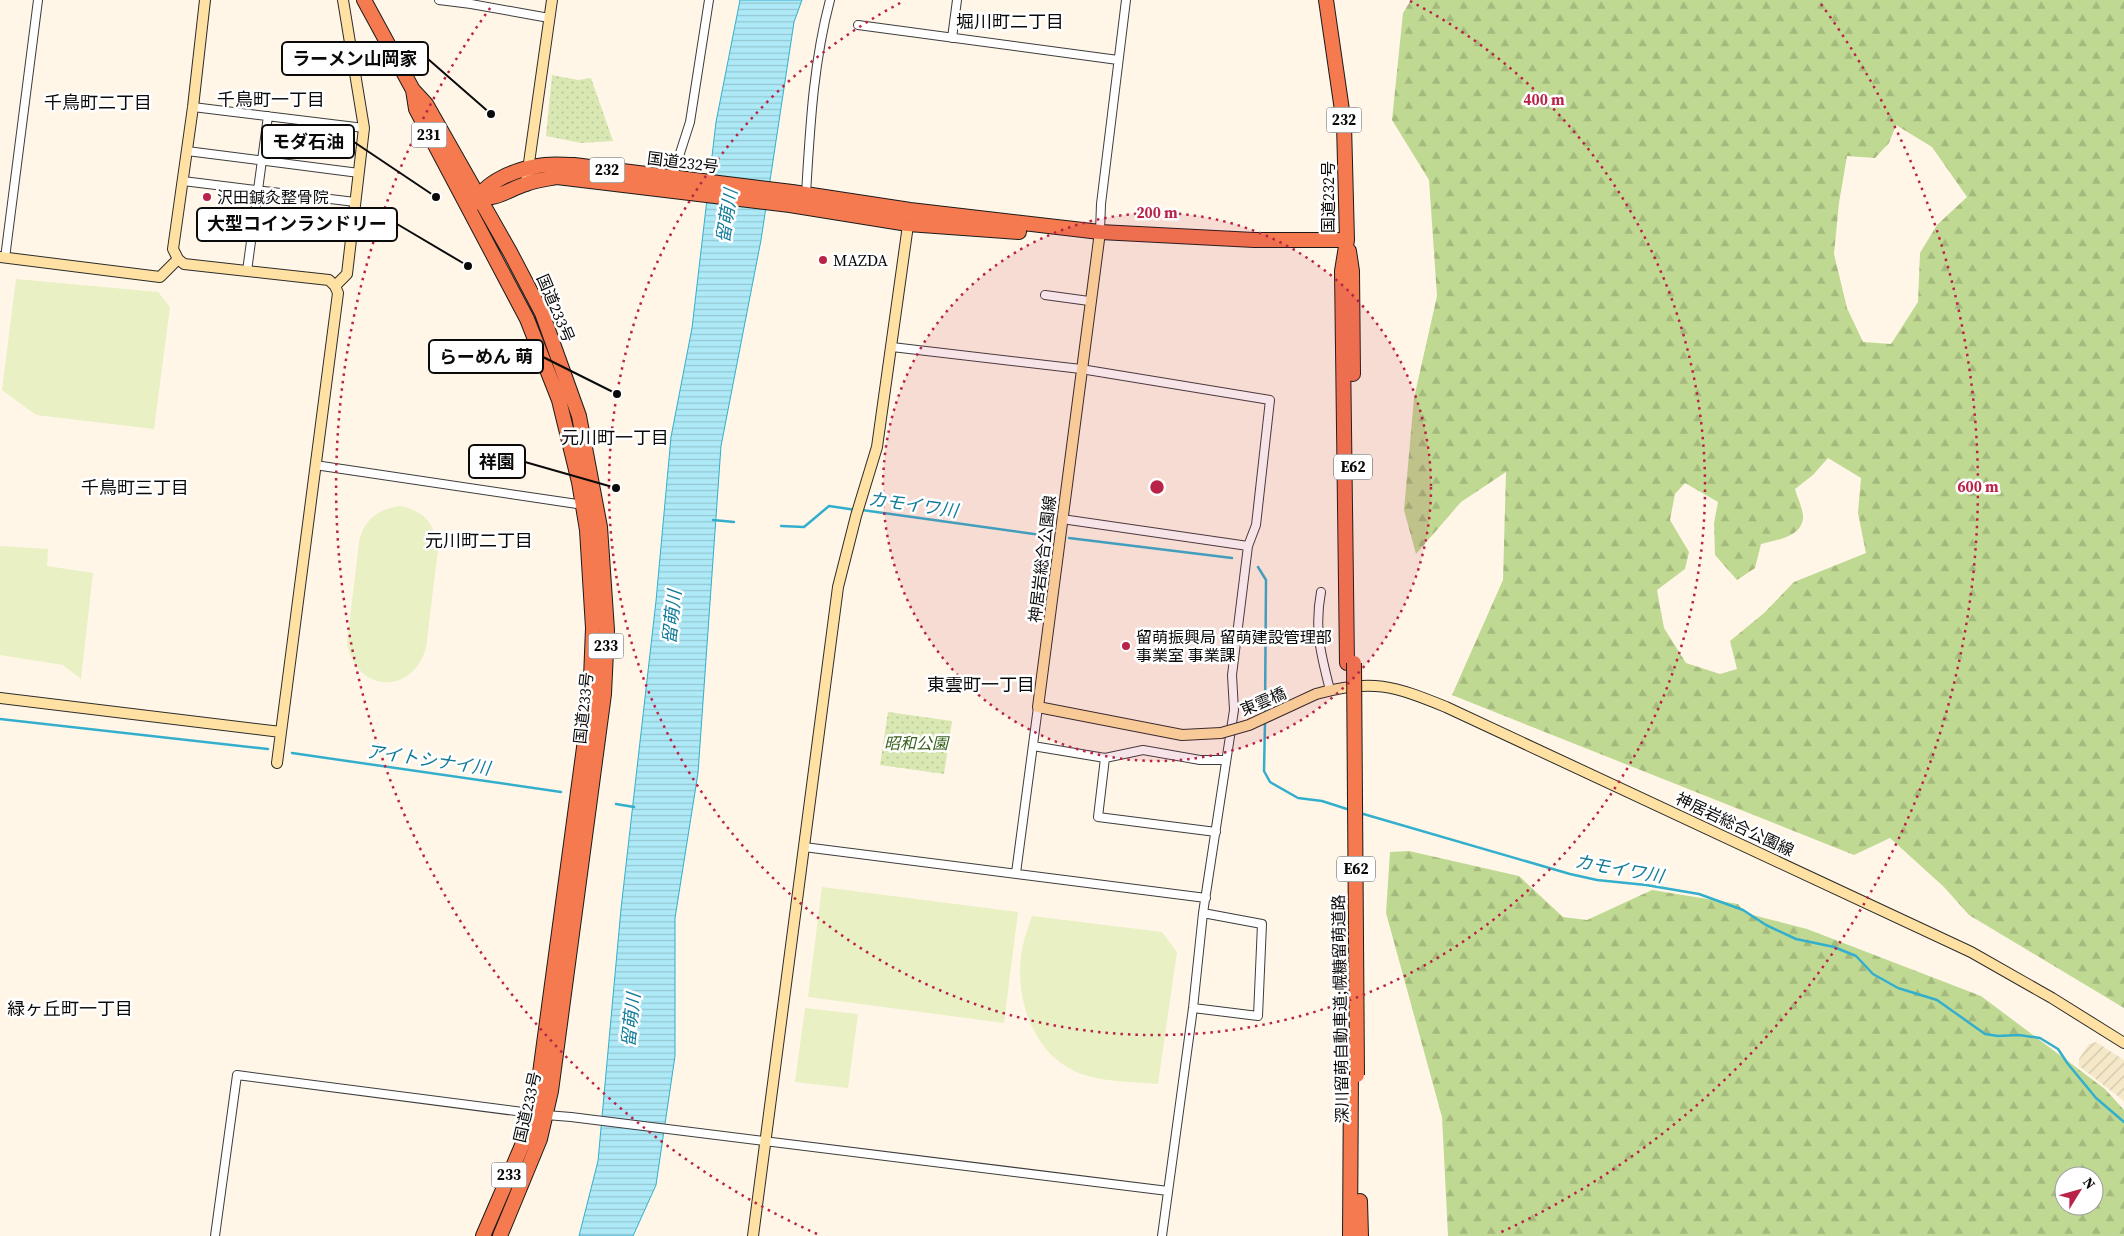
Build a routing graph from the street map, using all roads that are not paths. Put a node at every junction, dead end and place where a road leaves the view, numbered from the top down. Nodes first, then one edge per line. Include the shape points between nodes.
1 (38, 0) edge
2 (205, 0) edge
3 (343, 0) edge
4 (364, 0) edge
5 (438, 0) edge
6 (552, 0) edge
7 (709, 0) edge
8 (830, 0) edge
9 (957, 0) edge
10 (1126, 0) edge
11 (1326, 0) edge
12 (472, 2) edge
13 (549, 18) junction
14 (858, 25) dead end
15 (952, 38) junction
16 (1118, 60) junction
17 (413, 90) junction
18 (193, 107) junction
19 (268, 116) junction
20 (364, 128) junction
21 (187, 151) junction
22 (262, 160) junction
23 (527, 169) junction
24 (465, 171) junction
25 (359, 173) junction
26 (672, 178) junction
27 (183, 181) junction
28 (494, 182) junction
29 (526, 184) junction
30 (687, 187) junction
31 (258, 190) junction
32 (806, 194) junction
33 (500, 196) junction
34 (791, 199) junction
35 (472, 200) junction
36 (355, 202) junction
37 (862, 209) junction
38 (490, 214) junction
39 (909, 217) junction
40 (1100, 232) junction
41 (1347, 240) junction
42 (3, 258) edge
43 (178, 260) junction
44 (247, 271) junction
45 (335, 286) junction
46 (1045, 295) dead end
47 (1089, 301) junction
48 (892, 347) junction
49 (1081, 369) junction
50 (315, 465) junction
51 (590, 505) junction
52 (1062, 519) junction
53 (1248, 546) junction
54 (1321, 592) dead end
55 (1330, 690) junction
56 (1316, 694) joint
57 (0, 698) edge
58 (1038, 707) junction
59 (281, 732) junction
60 (1033, 746) junction
61 (1105, 758) junction
62 (1226, 760) junction
63 (277, 763) dead end
64 (1216, 832) junction
65 (804, 848) junction
66 (1016, 874) junction
67 (1206, 898) junction
68 (1204, 913) junction
69 (1194, 1008) junction
70 (2124, 1043) edge
71 (1354, 1074) junction
72 (531, 1113) junction
73 (546, 1115) junction
74 (766, 1142) junction
75 (1168, 1191) junction
76 (215, 1236) edge
77 (483, 1236) edge
78 (500, 1236) edge
79 (753, 1236) edge
80 (1162, 1236) edge
81 (1350, 1236) edge
82 (1361, 1236) edge

1 - 42 street
2 - 18 street
3 - 20 street
4 - 17 highway, 231
5 - 12 street
6 - 13 street
7 - 26 street via 690,122
8 - 32 street via 811,102
9 - 15 street
10 - 16 street
11 - 41 highway, 国道232号 / 232 via 1344,124
12 - 13 street
13 - 23 street
14 - 15 street
15 - 16 street
16 - 40 street
17 - 24 highway, 231 via 426,104
17 - 35 highway, 231 via 416,109 452,178
18 - 19 street
18 - 21 street
19 - 20 street
19 - 22 street
20 - 25 street
21 - 22 street
21 - 27 street
22 - 25 street
22 - 31 street
23 - 26 highway, 国道232号 / 232 via 540,165 574,165
23 - 28 highway, 国道232号 / 232
23 - 29 street
24 - 28 highway via 483,182
24 - 35 highway, 231
25 - 36 street
26 - 30 highway, 国道232号 / 232
27 - 31 street
27 - 43 street via 173,249
28 - 35 highway, 国道232号 / 232
29 - 30 highway, 国道232号 / 232 via 557,178
29 - 33 highway, 国道232号 / 232
30 - 34 highway, 国道232号 / 232
31 - 36 street
31 - 44 street
32 - 34 highway, 国道232号 / 232
32 - 37 highway, 国道232号 / 232
33 - 35 highway, 国道232号 / 232
33 - 38 highway
34 - 37 highway, 国道232号 / 232
35 - 38 highway, 国道233号 / 233
35 - 51 highway, 国道233号 / 233 via 474,218 527,319 559,400
36 - 45 street via 347,274
37 - 39 highway, 国道232号 / 232
38 - 51 highway, 国道233号 / 233 via 542,313 579,416
39 - 40 highway, 国道232号 / 232 via 1077,236
39 - 48 street
40 - 41 highway, 国道232号 / 232
40 - 47 street, 神居岩総合公園線
41 - 71 highway, 深川留萌自動車道;幌糠留萌道路 / E62
42 - 43 street via 160,277
43 - 44 street via 184,264
44 - 45 street via 329,280
45 - 50 street via 338,293
46 - 47 street
47 - 49 street, 神居岩総合公園線
48 - 49 street
48 - 65 street via 877,447 838,587
49 - 52 street, 神居岩総合公園線
49 - 53 street via 1270,400 1256,525
50 - 51 street
50 - 59 street
51 - 72 highway, 国道233号 / 233 via 593,628 590,703 538,1088
51 - 73 highway, 国道233号 / 233 via 600,528 607,630 604,694
52 - 53 street
52 - 58 street, 神居岩総合公園線
53 - 62 street via 1232,675 1234,710
54 - 55 street via 1317,613 1319,647
55 - 56 street, 神居岩総合公園線
55 - 70 street, 神居岩総合公園線 via 1362,684 1382,686 1402,689 1446,707 1971,952
56 - 58 street, 東雲橋, bridge via 1249,725 1221,733 1182,735
57 - 59 street
58 - 60 street
59 - 63 street
60 - 61 street
60 - 66 street
61 - 62 street via 1143,750 1200,760
61 - 64 street via 1098,817
62 - 64 street
64 - 67 street
65 - 66 street
65 - 74 street
66 - 67 street
67 - 68 street
68 - 69 street
68 - 69 street via 1262,924 1258,1016
69 - 75 street
71 - 81 highway, 深川留萌自動車道;幌糠留萌道路 / E62
71 - 82 highway, 深川留萌自動車道;幌糠留萌道路 / E62
72 - 73 street
72 - 76 street via 237,1075
72 - 77 highway, 国道233号 / 233 via 527,1134
73 - 74 street
73 - 78 highway, 国道233号 / 233 via 540,1139
74 - 75 street
74 - 79 street
75 - 80 street

